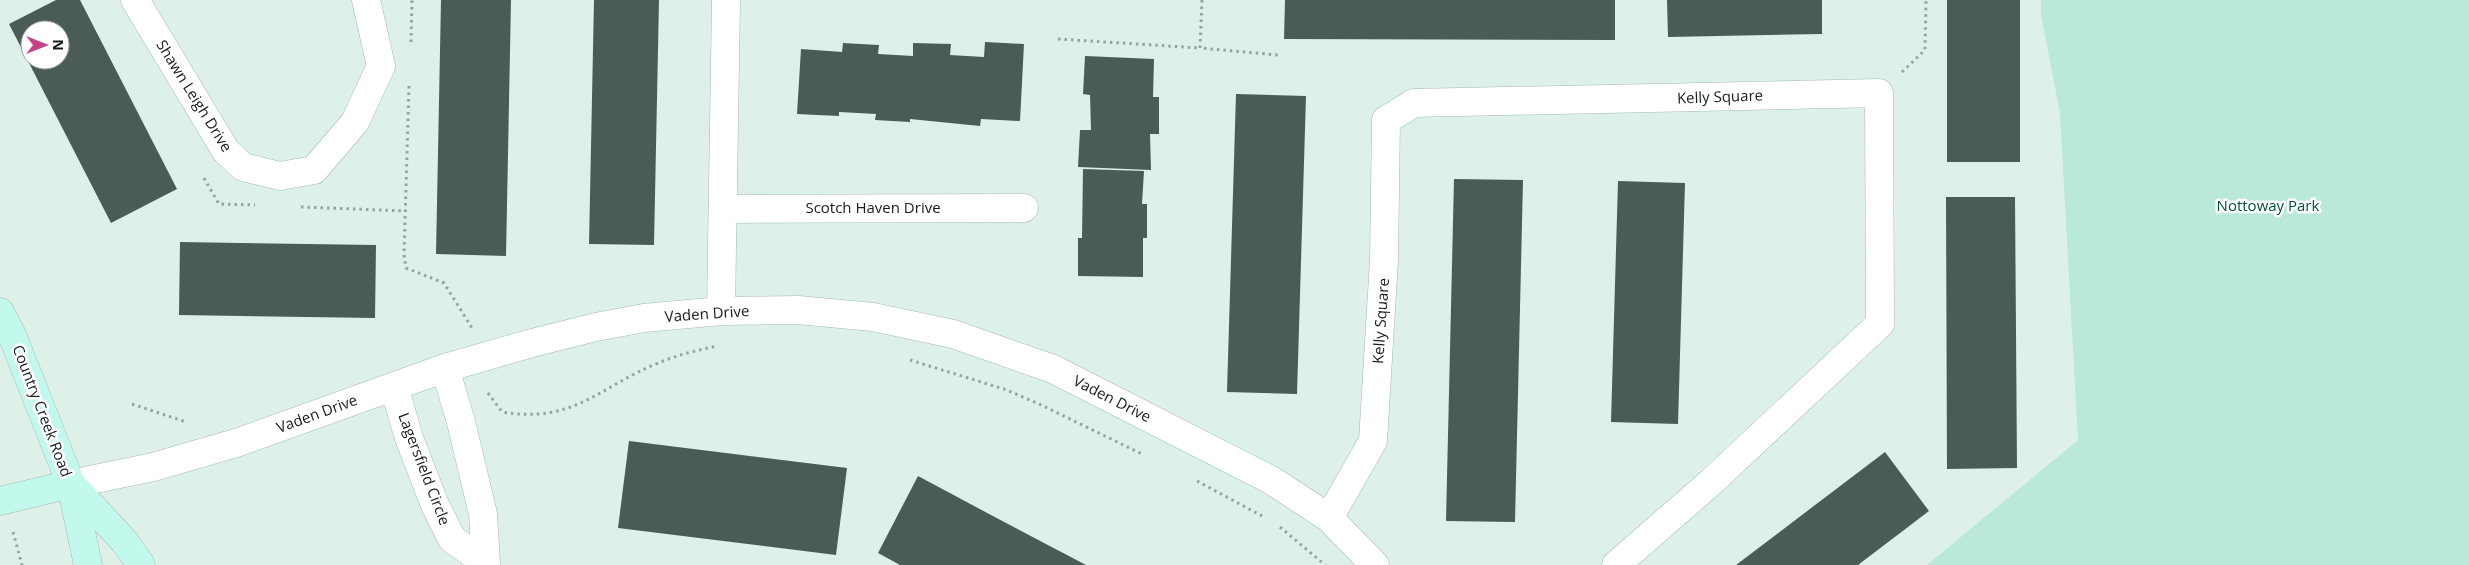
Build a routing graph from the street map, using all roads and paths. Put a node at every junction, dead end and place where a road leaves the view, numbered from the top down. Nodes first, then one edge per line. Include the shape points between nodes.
1 (135, 0) edge
2 (366, 0) edge
3 (412, 0) edge
4 (726, 0) edge
5 (1202, 0) edge
6 (1926, 0) edge
7 (1058, 39) dead end
8 (410, 48) dead end
9 (1200, 48) junction
10 (1278, 55) dead end
11 (410, 77) dead end
12 (1879, 93) junction
13 (1024, 208) dead end
14 (722, 209) junction
15 (721, 311) junction
16 (0, 312) edge
17 (720, 346) dead end
18 (474, 359) junction
19 (903, 359) dead end
20 (446, 368) junction
21 (394, 386) junction
22 (1150, 458) dead end
23 (1192, 479) dead end
24 (71, 484) junction
25 (0, 501) edge
26 (1267, 518) dead end
27 (1329, 518) junction
28 (1274, 522) dead end
29 (490, 564) edge
30 (88, 565) edge
31 (141, 565) edge
32 (1325, 565) edge
33 (1375, 565) edge
34 (1616, 565) edge

1 - 2 street, Shawn Leigh Drive via 226,152 243,167 280,176 314,170 356,122 381,66
3 - 8 path
4 - 14 street
5 - 9 path
6 - 12 path via 1925,50
7 - 9 path
9 - 10 path
11 - 18 path via 406,268 444,283 472,326
12 - 27 street, Kelly Square via 1414,103 1386,120 1384,260 1373,441
12 - 34 street via 1880,324 1710,483
13 - 14 street, Scotch Haven Drive
14 - 15 street
15 - 18 street, Vaden Drive via 644,318 596,327
15 - 27 street, Vaden Drive via 798,310 854,315 953,334 1053,368 1271,480
16 - 24 street, Country Creek Road
17 - 18 path via 659,362 574,407 525,416 502,412 484,388
18 - 20 street, Vaden Drive
19 - 22 path via 1004,389
20 - 21 street, Vaden Drive
20 - 29 street, Lagersfield Circle via 483,514
21 - 24 street, Vaden Drive via 236,443 153,467
21 - 29 street, Lagersfield Circle via 409,438 452,539
23 - 26 path
24 - 25 street, Vaden Drive
24 - 30 street
24 - 31 street via 125,542
27 - 33 street, Vaden Drive
28 - 32 path

